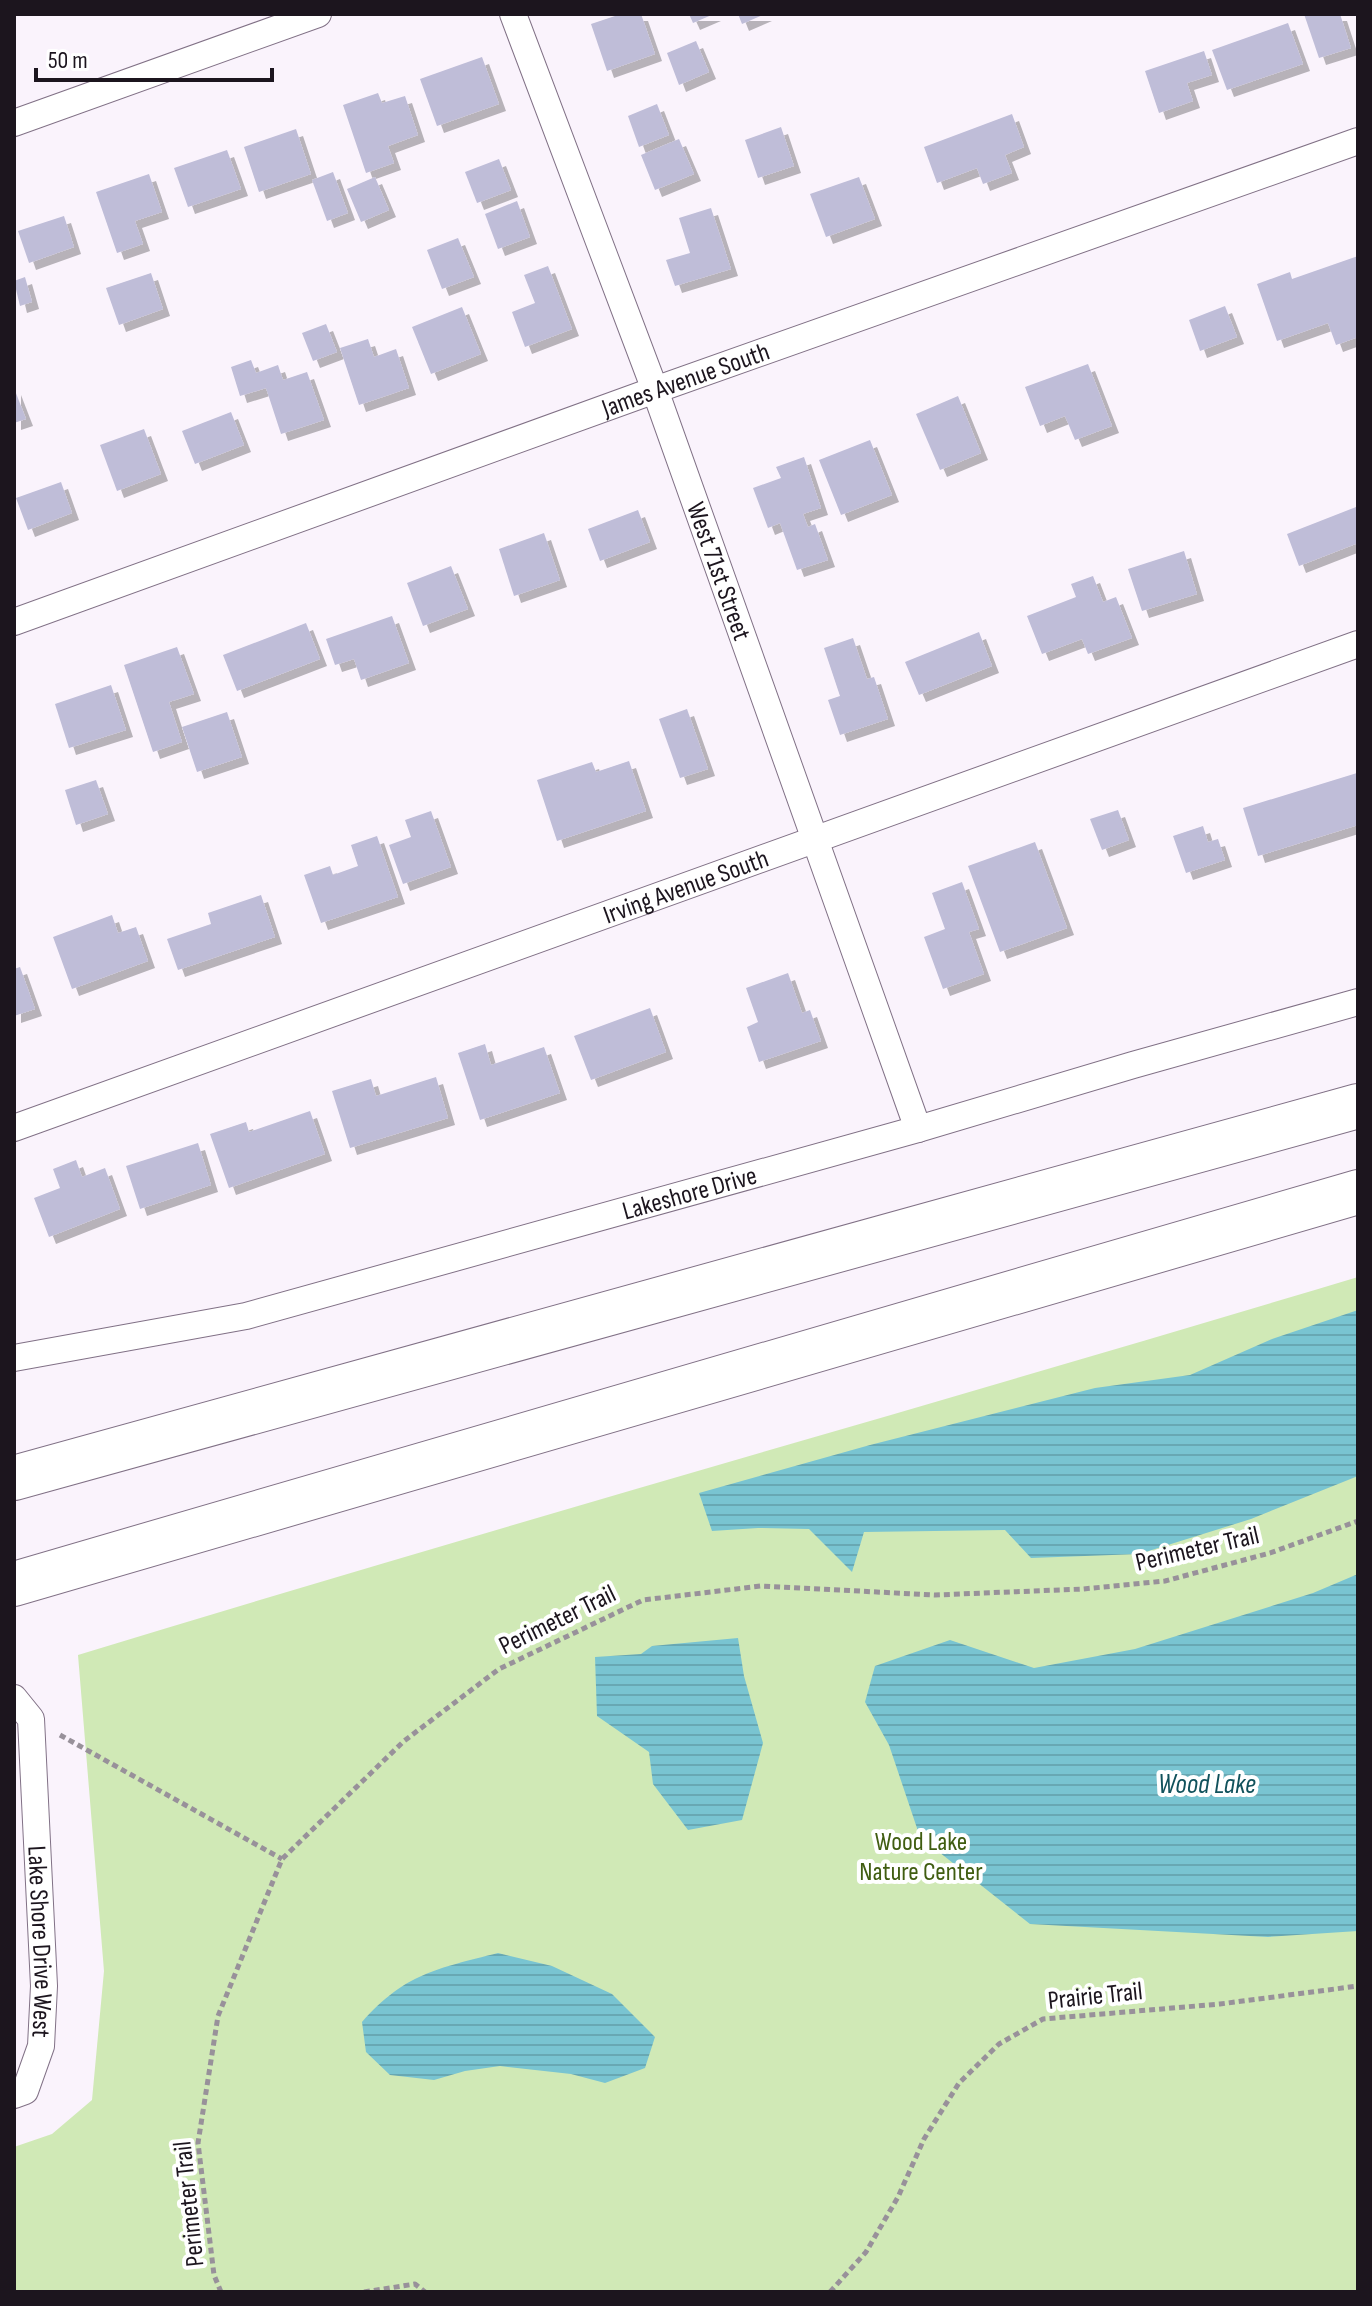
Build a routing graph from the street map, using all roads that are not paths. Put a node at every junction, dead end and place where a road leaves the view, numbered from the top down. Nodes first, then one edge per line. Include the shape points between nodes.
1 (318, 14) edge
2 (513, 14) edge
3 (14, 123) edge
4 (1358, 141) edge
5 (655, 390) junction
6 (14, 622) edge
7 (1358, 644) edge
8 (815, 838) junction
9 (1358, 1002) edge
10 (1358, 1106) edge
11 (14, 1128) edge
12 (918, 1129) junction
13 (1358, 1192) edge
14 (14, 1358) edge
15 (14, 1478) edge
16 (14, 1584) edge
17 (14, 1698) edge
18 (19, 2093) edge

1 - 3 street
2 - 5 street, West 71st Street
4 - 5 street, James Avenue South
5 - 6 street, James Avenue South
5 - 8 street, West 71st Street
7 - 8 street, Irving Avenue South
8 - 11 street, Irving Avenue South
8 - 12 street, West 71st Street
9 - 12 street, Lakeshore Drive
10 - 15 highway
12 - 14 street, Lakeshore Drive via 246,1316
13 - 16 highway
17 - 18 street, Lake Shore Drive West via 31,1719 44,1986 41,2046

